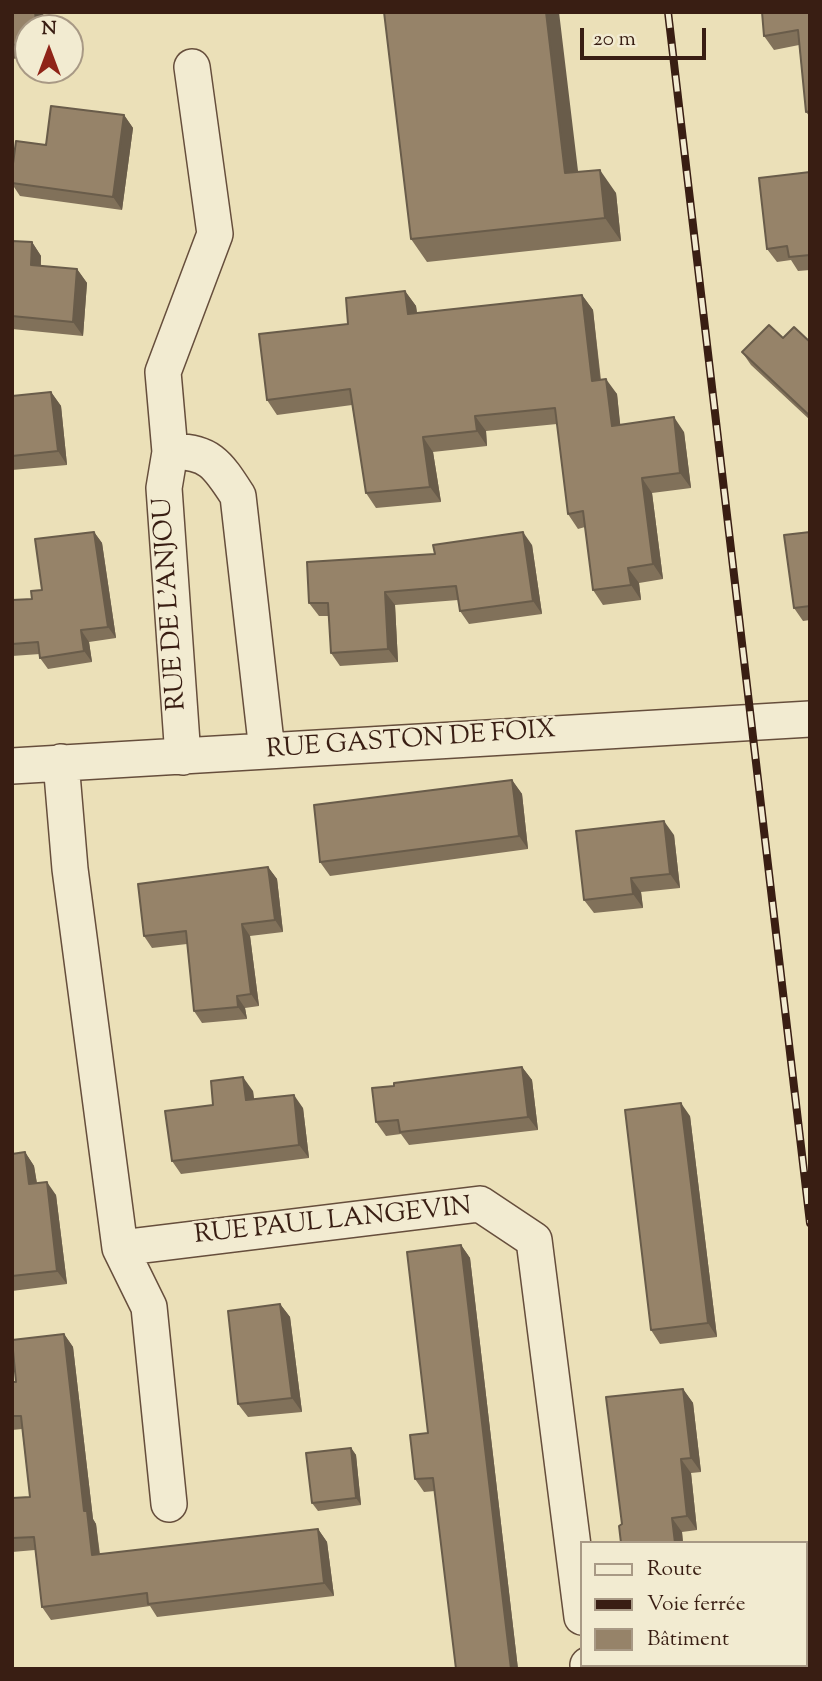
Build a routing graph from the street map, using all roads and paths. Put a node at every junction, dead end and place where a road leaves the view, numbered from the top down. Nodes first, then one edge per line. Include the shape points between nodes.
1 (191, 67) dead end
2 (170, 452) junction
3 (810, 719) edge
4 (267, 751) junction
5 (183, 757) junction
6 (61, 762) junction
7 (12, 766) edge
8 (120, 1248) junction
9 (170, 1504) dead end
10 (580, 1601) edge

1 - 2 street, RUE DE L'ANJOU via 215,234 163,372
2 - 4 street via 190,451 219,466 238,496
2 - 5 street, RUE DE L'ANJOU via 164,488
3 - 4 street, RUE GASTON DE FOIX
4 - 5 street, RUE GASTON DE FOIX
5 - 6 street, RUE GASTON DE FOIX
6 - 7 street, RUE GASTON DE FOIX
6 - 8 street via 70,869
8 - 9 street via 149,1307
8 - 10 street, RUE PAUL LANGEVIN via 480,1204 534,1240

